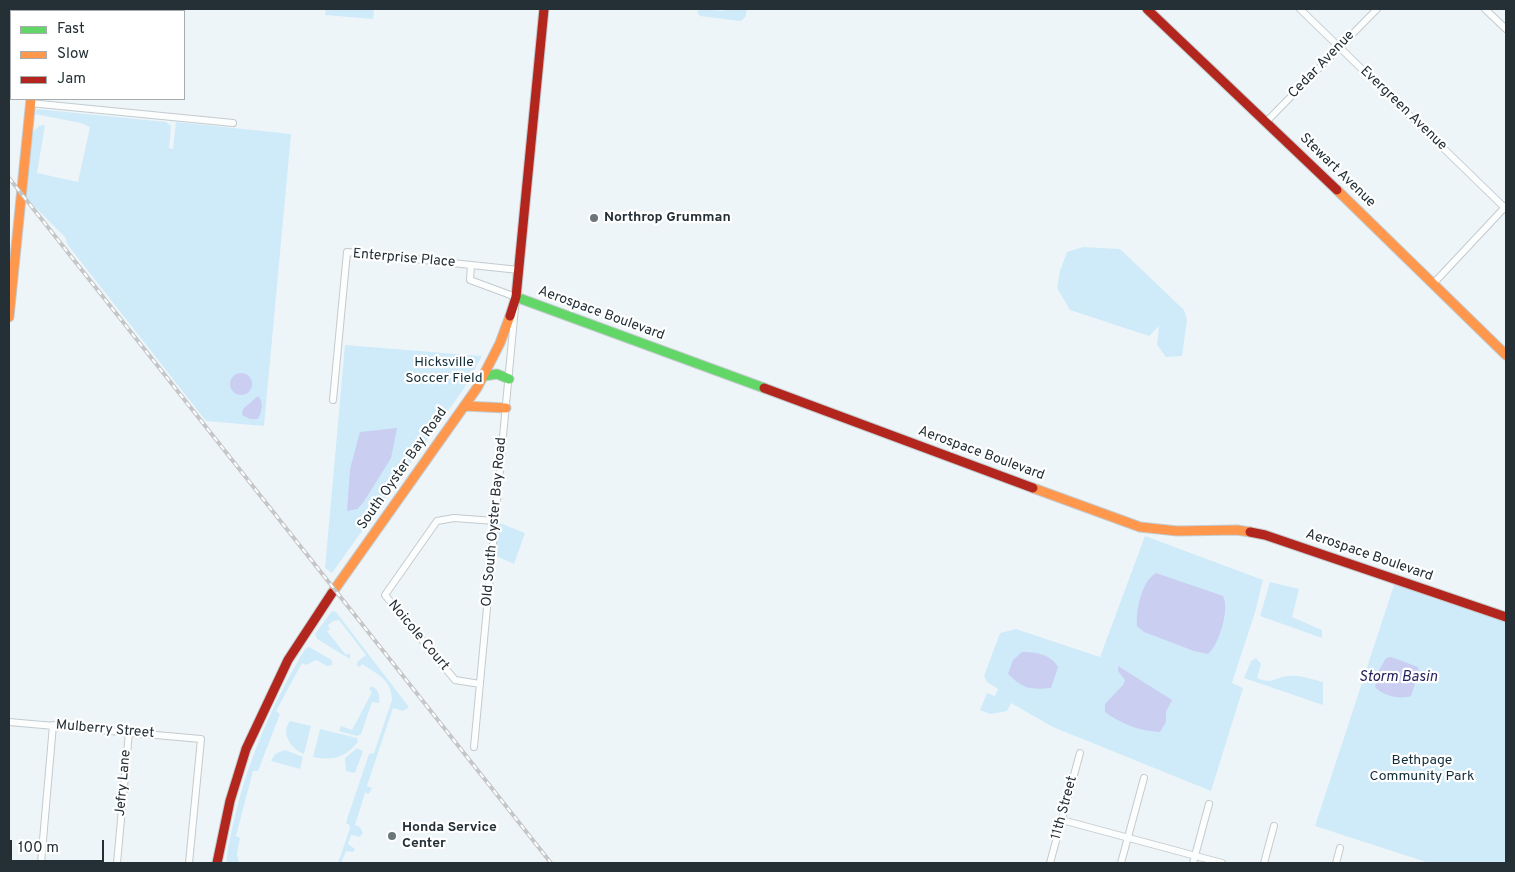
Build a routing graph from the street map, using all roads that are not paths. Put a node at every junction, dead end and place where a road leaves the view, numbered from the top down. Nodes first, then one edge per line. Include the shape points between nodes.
1 (544, 9) edge
2 (1147, 9) edge
3 (1300, 9) edge
4 (1377, 9) edge
5 (1485, 9) edge
6 (1506, 29) edge
7 (1340, 47) junction
8 (31, 101) edge
9 (1267, 122) junction
10 (233, 123) dead end
11 (1506, 208) edge
12 (12, 253) edge
13 (471, 265) junction
14 (518, 270) junction
15 (1433, 284) junction
16 (516, 297) junction
17 (9, 317) edge
18 (1506, 355) edge
19 (484, 376) junction
20 (509, 379) junction
21 (333, 400) dead end
22 (464, 406) junction
23 (506, 408) junction
24 (495, 521) junction
25 (1506, 617) edge
26 (480, 684) junction
27 (9, 722) edge
28 (53, 725) junction
29 (129, 732) junction
30 (474, 747) dead end
31 (1080, 753) dead end
32 (1144, 778) dead end
33 (1209, 804) dead end
34 (1062, 820) junction
35 (1274, 826) dead end
36 (1128, 838) junction
37 (1340, 848) dead end
38 (1195, 856) junction
39 (41, 863) edge
40 (117, 863) edge
41 (189, 863) edge
42 (217, 863) edge
43 (1050, 863) edge
44 (1121, 863) edge
45 (1193, 863) edge
46 (1222, 863) edge
47 (1264, 863) edge
48 (1336, 863) edge

1 - 14 main road, South Oyster Bay Road
2 - 9 main road, Stewart Avenue
3 - 7 street, Evergreen Avenue
4 - 7 street, Cedar Avenue
5 - 6 street
7 - 9 street, Cedar Avenue
7 - 11 street, Evergreen Avenue
8 - 10 street
8 - 12 main road
9 - 15 main road, Stewart Avenue
11 - 15 street
12 - 17 main road
13 - 14 street, Enterprise Place
13 - 16 street, Aerospace Boulevard via 470,280
13 - 21 street, Enterprise Place via 346,252
14 - 16 main road, South Oyster Bay Road
15 - 18 main road, Stewart Avenue
16 - 19 main road, South Oyster Bay Road
16 - 20 street, Old South Oyster Bay Road
16 - 25 main road, Aerospace Boulevard via 1140,527 1177,531 1237,530 1265,536
19 - 20 main road via 496,374
19 - 22 main road, South Oyster Bay Road
20 - 23 street, Old South Oyster Bay Road
22 - 23 main road
22 - 42 main road, South Oyster Bay Road via 316,615 288,660 246,749 230,801
23 - 24 street, Old South Oyster Bay Road
24 - 26 street, Old South Oyster Bay Road
24 - 26 street, Noicole Court via 454,518 437,521 385,595 455,680
26 - 30 street, Old South Oyster Bay Road
27 - 28 street, Mulberry Street
28 - 29 street, Mulberry Street
28 - 39 street
29 - 40 street, Jefry Lane
29 - 41 street, Mulberry Street via 201,739
31 - 34 street, 11th Street
32 - 36 street
33 - 38 street
34 - 36 street
34 - 43 street, 11th Street
35 - 47 street
36 - 38 street
36 - 44 street
37 - 48 street
38 - 45 street
38 - 46 street

